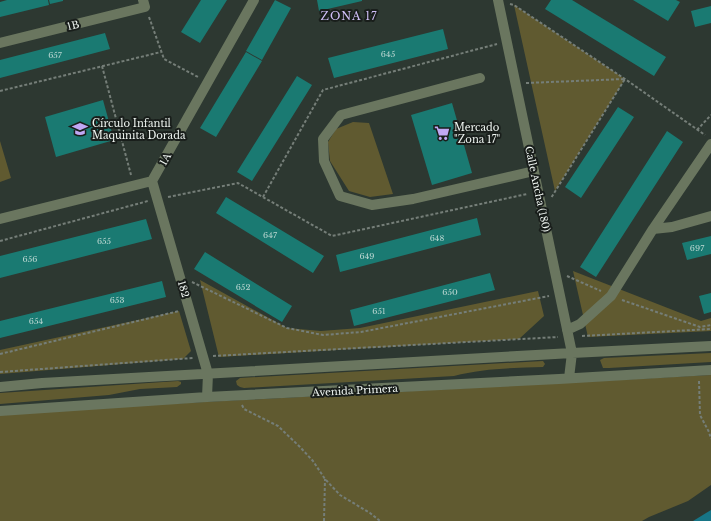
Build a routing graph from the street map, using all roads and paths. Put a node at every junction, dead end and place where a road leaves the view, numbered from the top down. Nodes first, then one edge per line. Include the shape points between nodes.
1 (254, 0) edge
2 (498, 0) edge
3 (144, 3) edge
4 (0, 43) edge
5 (161, 52) junction
6 (102, 66) junction
7 (480, 78) dead end
8 (625, 79) junction
9 (208, 82) junction
10 (515, 83) junction
11 (0, 91) edge
12 (711, 115) edge
13 (698, 130) junction
14 (709, 140) edge
15 (534, 171) junction
16 (152, 181) junction
17 (134, 186) junction
18 (538, 192) junction
19 (158, 199) junction
20 (542, 213) junction
21 (711, 216) edge
22 (0, 219) edge
23 (653, 229) junction
24 (0, 241) edge
25 (555, 271) junction
26 (180, 276) junction
27 (560, 294) junction
28 (611, 296) junction
29 (189, 309) junction
30 (711, 325) edge
31 (711, 329) edge
32 (568, 333) junction
33 (711, 346) edge
34 (572, 352) junction
35 (0, 354) edge
36 (203, 357) junction
37 (698, 370) junction
38 (711, 370) edge
39 (0, 372) edge
40 (208, 374) junction
41 (569, 378) junction
42 (0, 387) edge
43 (238, 396) junction
44 (207, 397) junction
45 (0, 411) edge
46 (711, 439) edge
47 (325, 479) junction
48 (324, 521) edge
49 (380, 521) edge

1 - 9 street, 1A
2 - 8 path via 514,5
2 - 10 street, Calle Ancha (180)
3 - 4 street, 1B
3 - 5 path
5 - 6 path
5 - 9 path via 164,59
6 - 11 path
6 - 17 path
7 - 15 street via 341,115 323,139 324,161 340,196 372,205 413,200
8 - 10 path
8 - 13 path
8 - 20 path
9 - 16 street, 1A
10 - 15 street, Calle Ancha (180)
12 - 13 path
13 - 14 path
14 - 23 street
15 - 18 street, Calle Ancha (180)
16 - 17 street
16 - 19 street, 182
17 - 22 street
18 - 19 path via 332,236 238,183
18 - 20 street, Calle Ancha (180)
19 - 24 path
19 - 26 street, 182
20 - 25 street, Calle Ancha (180)
21 - 23 street via 672,227
23 - 28 street
25 - 27 street, Calle Ancha (180)
25 - 28 path
26 - 27 path via 287,328 323,335 361,332
26 - 29 street, 182
27 - 32 street, Calle Ancha (180)
28 - 30 path via 700,327
28 - 32 street
29 - 35 path
29 - 36 street, 182
31 - 32 path
32 - 34 street, Calle Ancha (180)
32 - 36 path
33 - 34 street
34 - 40 street
34 - 41 street, Calle Ancha (180)
36 - 39 path
36 - 40 street, 182
37 - 38 street, Avenida Primera
37 - 41 street, Avenida Primera
37 - 46 path via 700,415
40 - 42 street
40 - 44 street, 182
41 - 43 street, Avenida Primera
43 - 44 street, Avenida Primera
43 - 47 path via 244,409 278,426 313,461
44 - 45 street, Avenida Primera
47 - 48 path
47 - 49 path via 340,495

